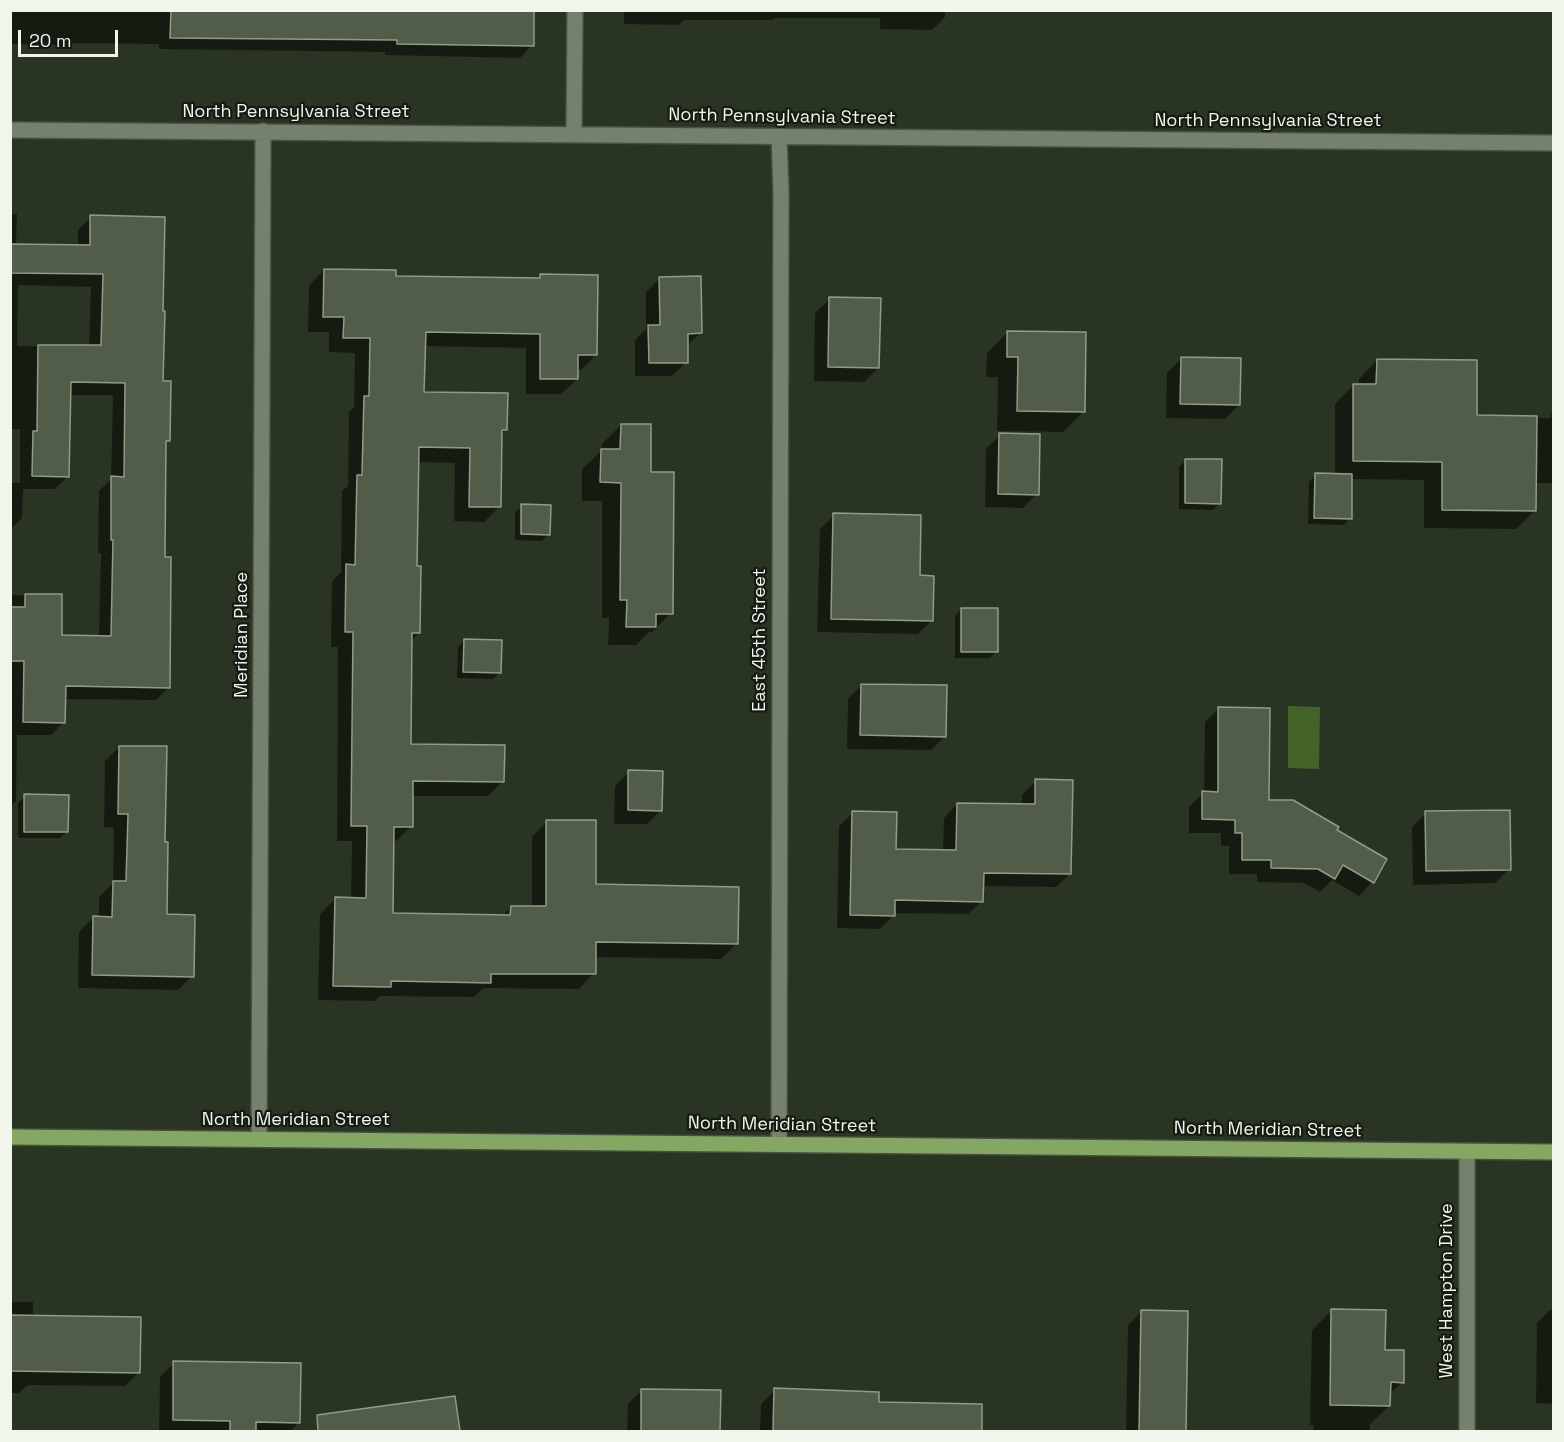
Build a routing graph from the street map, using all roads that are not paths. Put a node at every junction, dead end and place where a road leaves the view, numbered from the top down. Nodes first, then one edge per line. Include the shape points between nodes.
1 (575, 10) edge
2 (10, 129) edge
3 (263, 131) junction
4 (574, 134) junction
5 (779, 136) junction
6 (1554, 143) edge
7 (10, 1137) edge
8 (259, 1139) junction
9 (779, 1144) junction
10 (1467, 1152) junction
11 (1554, 1152) edge
12 (1467, 1431) edge

1 - 4 street
2 - 3 street, North Pennsylvania Street
3 - 4 street, North Pennsylvania Street
3 - 8 street, Meridian Place
4 - 5 street, North Pennsylvania Street
5 - 6 street, North Pennsylvania Street
5 - 9 street, East 45th Street
7 - 8 main road, North Meridian Street
8 - 9 main road, North Meridian Street
9 - 10 main road, North Meridian Street
10 - 11 main road, North Meridian Street
10 - 12 street, West Hampton Drive

